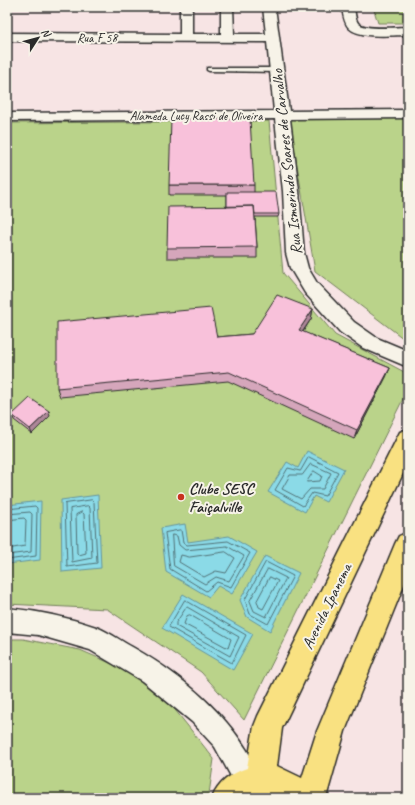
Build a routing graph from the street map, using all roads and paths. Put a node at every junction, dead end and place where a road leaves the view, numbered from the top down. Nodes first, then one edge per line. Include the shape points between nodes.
1 (186, 7) edge
2 (227, 7) edge
3 (269, 7) edge
4 (348, 7) edge
5 (408, 31) edge
6 (7, 36) edge
7 (186, 38) junction
8 (228, 38) junction
9 (272, 38) junction
10 (209, 69) dead end
11 (276, 70) junction
12 (408, 114) edge
13 (283, 115) junction
14 (7, 117) edge
15 (408, 359) edge
16 (408, 438) edge
17 (408, 544) edge
18 (7, 620) edge
19 (245, 786) edge
20 (304, 798) edge
21 (311, 798) edge

1 - 7 street
2 - 8 street
3 - 9 street, Rua Ismerindo Soares de Carvalho
4 - 5 street via 352,24 359,29
6 - 7 street, Rua F 58
7 - 8 street, Rua F 58
8 - 9 street, Rua F 58
9 - 11 street, Rua Ismerindo Soares de Carvalho
10 - 11 lane
11 - 13 street, Rua Ismerindo Soares de Carvalho
12 - 13 street, Alameda Lucy Rassi de Oliveira
13 - 14 street, Alameda Lucy Rassi de Oliveira
13 - 15 street, Rua Ismerindo Soares de Carvalho via 295,253 299,268 311,288 347,327 370,343
16 - 19 main road, Avenida Ipanema via 268,726
17 - 21 main road via 331,731
18 - 19 street via 38,623 95,639 151,672 201,713 224,738
19 - 20 main road via 278,780 296,789

